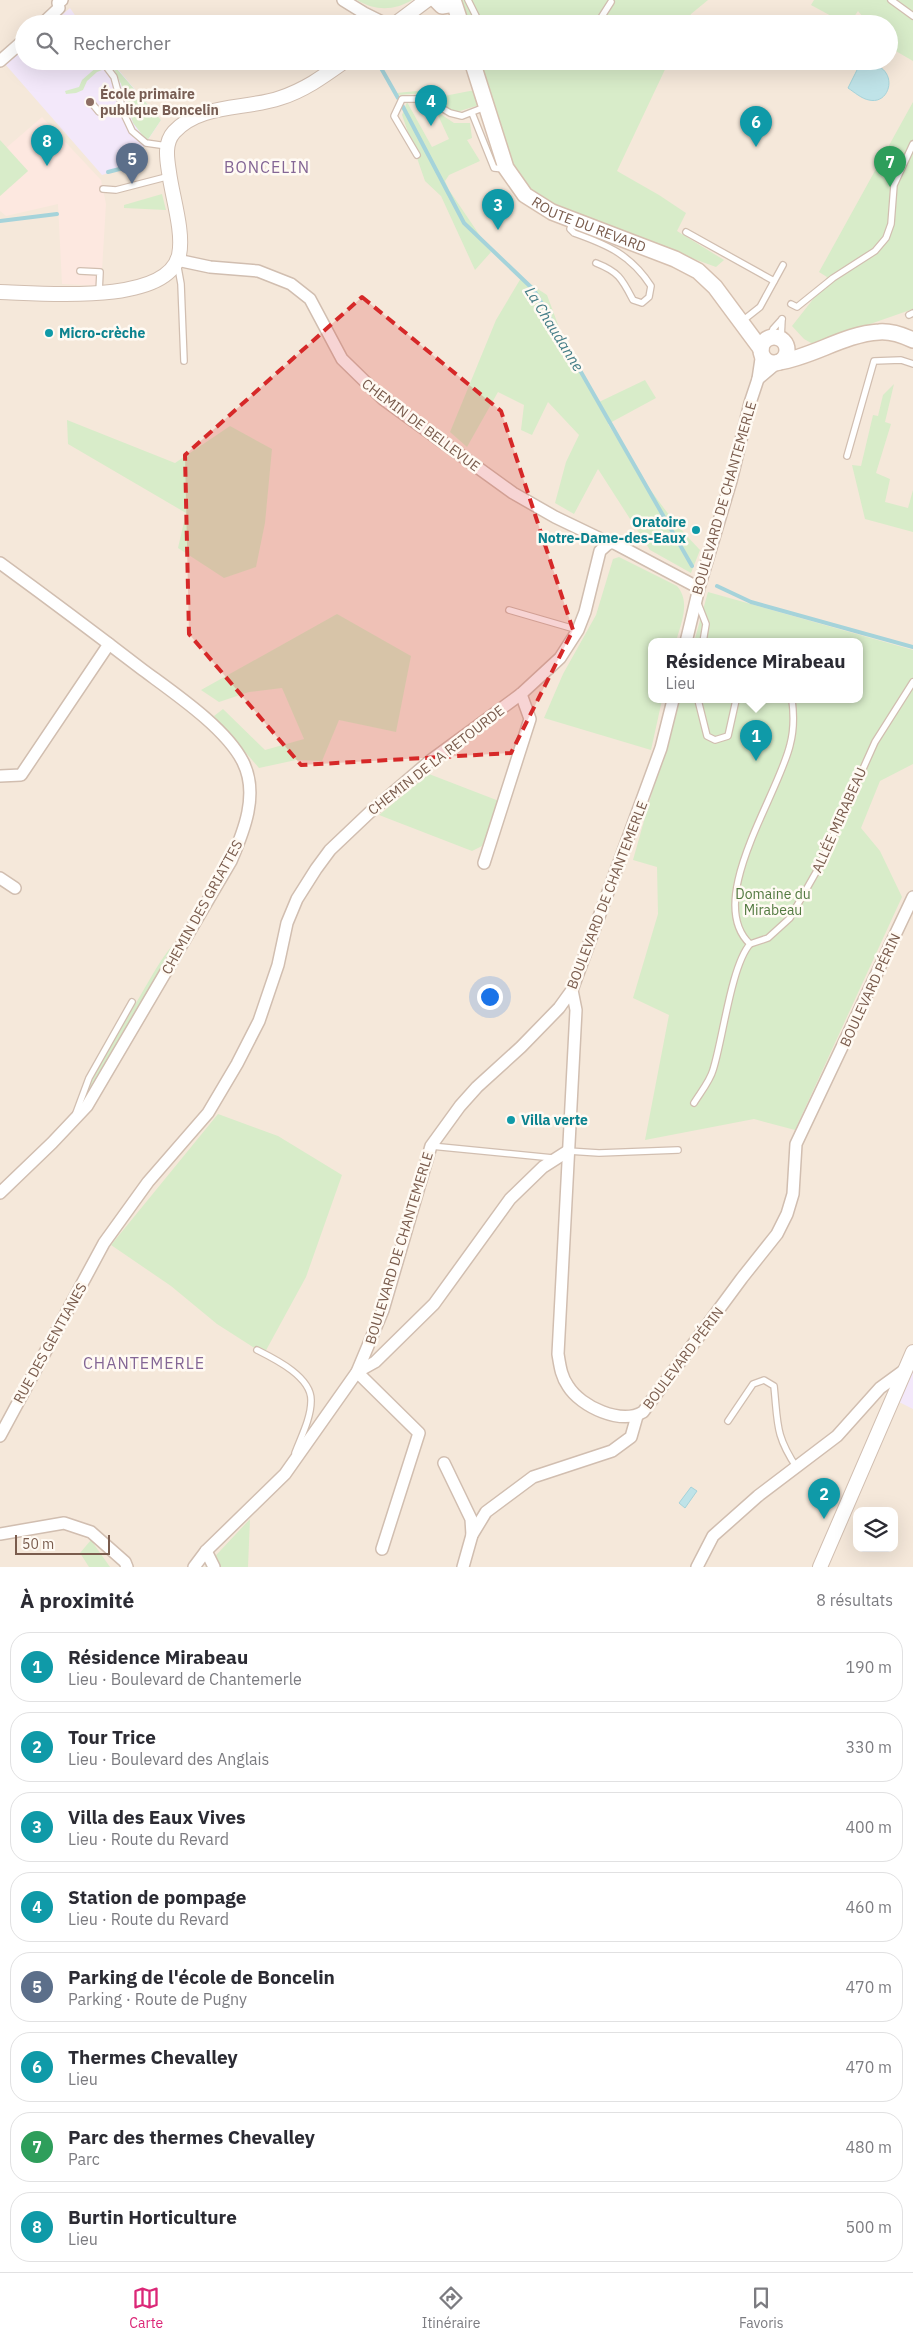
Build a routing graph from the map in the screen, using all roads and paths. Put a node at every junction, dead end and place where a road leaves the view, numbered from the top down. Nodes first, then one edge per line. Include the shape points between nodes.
1 (62, 0) edge
2 (343, 0) edge
3 (468, 0) edge
4 (891, 0) edge
5 (439, 2) edge
6 (611, 2) dead end
7 (52, 15) edge
8 (368, 15) edge
9 (413, 15) edge
10 (453, 15) edge
11 (476, 15) edge
12 (603, 15) edge
13 (913, 16) edge
14 (15, 48) edge
15 (0, 61) edge
16 (109, 70) edge
17 (332, 70) edge
18 (473, 70) edge
19 (90, 101) dead end
20 (122, 109) junction
21 (478, 110) junction
22 (913, 144) edge
23 (167, 146) junction
24 (416, 154) dead end
25 (170, 176) junction
26 (103, 189) dead end
27 (573, 220) junction
28 (686, 232) dead end
29 (177, 260) junction
30 (596, 262) dead end
31 (783, 265) dead end
32 (80, 271) dead end
33 (774, 280) junction
34 (0, 292) edge
35 (99, 292) junction
36 (791, 304) dead end
37 (742, 322) junction
38 (913, 340) edge
39 (772, 345) junction
40 (806, 353) junction
41 (184, 361) dead end
42 (778, 362) junction
43 (913, 364) edge
44 (758, 380) junction
45 (847, 456) dead end
46 (620, 547) junction
47 (602, 551) junction
48 (0, 563) edge
49 (698, 593) junction
50 (509, 610) dead end
51 (578, 630) junction
52 (687, 638) edge
53 (704, 638) edge
54 (109, 644) junction
55 (913, 682) edge
56 (518, 697) junction
57 (672, 703) edge
58 (699, 703) edge
59 (735, 703) edge
60 (792, 703) edge
61 (0, 776) edge
62 (484, 863) dead end
63 (0, 878) edge
64 (15, 888) dead end
65 (913, 897) edge
66 (750, 944) junction
67 (572, 990) junction
68 (132, 1002) dead end
69 (694, 1103) dead end
70 (72, 1122) junction
71 (431, 1146) junction
72 (678, 1150) dead end
73 (568, 1151) junction
74 (557, 1159) junction
75 (0, 1193) edge
76 (100, 1250) joint
77 (256, 1350) dead end
78 (913, 1352) edge
79 (906, 1369) junction
80 (357, 1372) junction
81 (637, 1416) junction
82 (728, 1421) dead end
83 (0, 1436) edge
84 (444, 1462) dead end
85 (797, 1468) junction
86 (288, 1469) junction
87 (0, 1534) edge
88 (472, 1535) junction
89 (382, 1549) dead end
90 (206, 1551) junction
91 (199, 1565) edge
92 (127, 1567) edge
93 (214, 1567) edge
94 (463, 1567) edge
95 (697, 1567) edge
96 (820, 1567) edge

1 - 7 street
2 - 8 street
3 - 11 lane
4 - 13 lane
5 - 9 street
5 - 10 main road
6 - 12 lane
14 - 15 street
16 - 20 lane via 114,77
17 - 23 street via 307,88 277,99 190,119 172,135
18 - 21 main road, ROUTE DU REVARD
19 - 20 lane via 100,112
20 - 23 lane via 132,131 146,143
21 - 24 lane via 462,116 450,113 427,99 402,99 394,116
21 - 27 main road, ROUTE DU REVARD via 506,168 525,195 552,212
22 - 36 lane via 894,185 891,224 886,238 875,251 797,306
23 - 25 street
25 - 26 lane via 116,190
25 - 29 street via 178,232
27 - 30 lane via 570,229 574,233 621,253 641,270 651,286 649,297 642,303 633,300 624,282 612,269
27 - 37 main road, ROUTE DU REVARD via 698,271
28 - 33 lane
29 - 35 street via 168,273 149,283
29 - 41 lane
29 - 47 street, CHEMIN DE BELLEVUE via 258,271 281,278 300,290 310,299 342,359 383,399 513,493 555,517
31 - 33 lane
32 - 35 lane via 100,272
33 - 37 lane via 760,307
34 - 35 street
37 - 39 main road, ROUTE DU REVARD
38 - 40 main road via 880,331
39 - 40 main road
39 - 42 main road via 766,360
39 - 44 street
40 - 42 main road
42 - 44 street, BOULEVARD DE CHANTEMERLE
43 - 45 lane via 901,360 874,361
44 - 49 street, BOULEVARD DE CHANTEMERLE
46 - 47 street, CHEMIN DE BELLEVUE
46 - 47 street
46 - 49 street
47 - 51 street, CHEMIN DE LA RETOURDE
48 - 54 street, CHEMIN DES GRIATTES
49 - 52 street, BOULEVARD DE CHANTEMERLE
49 - 53 lane via 706,624
50 - 51 lane
51 - 56 street, CHEMIN DE LA RETOURDE via 560,658
54 - 61 street via 21,775
54 - 70 street, CHEMIN DES GRIATTES via 179,697 230,742 244,763 250,786 243,834 231,861 87,1106
55 - 66 lane, ALLÉE MIRABEAU via 875,742 819,867 790,918 768,938
56 - 62 street via 530,719
56 - 76 street, CHEMIN DE LA RETOURDE via 430,761 330,850 297,899 259,1021 237,1064 208,1113 148,1182
57 - 67 street, BOULEVARD DE CHANTEMERLE via 661,748
58 - 59 lane via 707,736 715,740 728,736
60 - 66 lane via 794,720 790,746 737,882 733,906 736,925
63 - 64 street
65 - 81 street, BOULEVARD PÉRIN via 795,1139 793,1194 777,1234
66 - 69 lane via 743,952 713,1071
67 - 71 street, BOULEVARD DE CHANTEMERLE via 534,1034 460,1106
67 - 73 street, BOULEVARD PÉRIN via 576,1010
68 - 70 lane via 89,1078
70 - 75 street, CHEMIN DES GRIATTES
71 - 74 lane
71 - 80 street, BOULEVARD DE CHANTEMERLE via 383,1310
72 - 73 lane
73 - 74 street
73 - 81 street, BOULEVARD PÉRIN via 558,1354 562,1376 586,1404 619,1416
74 - 80 street via 543,1167 510,1199 434,1304 375,1362
76 - 83 street, RUE DES GENTIANES
77 - 86 lane via 291,1370 307,1386 311,1400 307,1421
78 - 79 street
79 - 85 street via 880,1388 837,1436
79 - 96 street
80 - 86 street, BOULEVARD DE CHANTEMERLE
80 - 89 street via 418,1433
81 - 88 street via 631,1437 612,1451 533,1477 486,1512
82 - 85 lane via 753,1384 764,1380 774,1386 776,1419 783,1448
84 - 88 street via 471,1519
85 - 95 street via 758,1496 713,1536
86 - 90 street, BOULEVARD DE CHANTEMERLE
87 - 92 street via 64,1523 91,1532
88 - 94 street
90 - 91 street, BOULEVARD DE CHANTEMERLE
90 - 93 street

